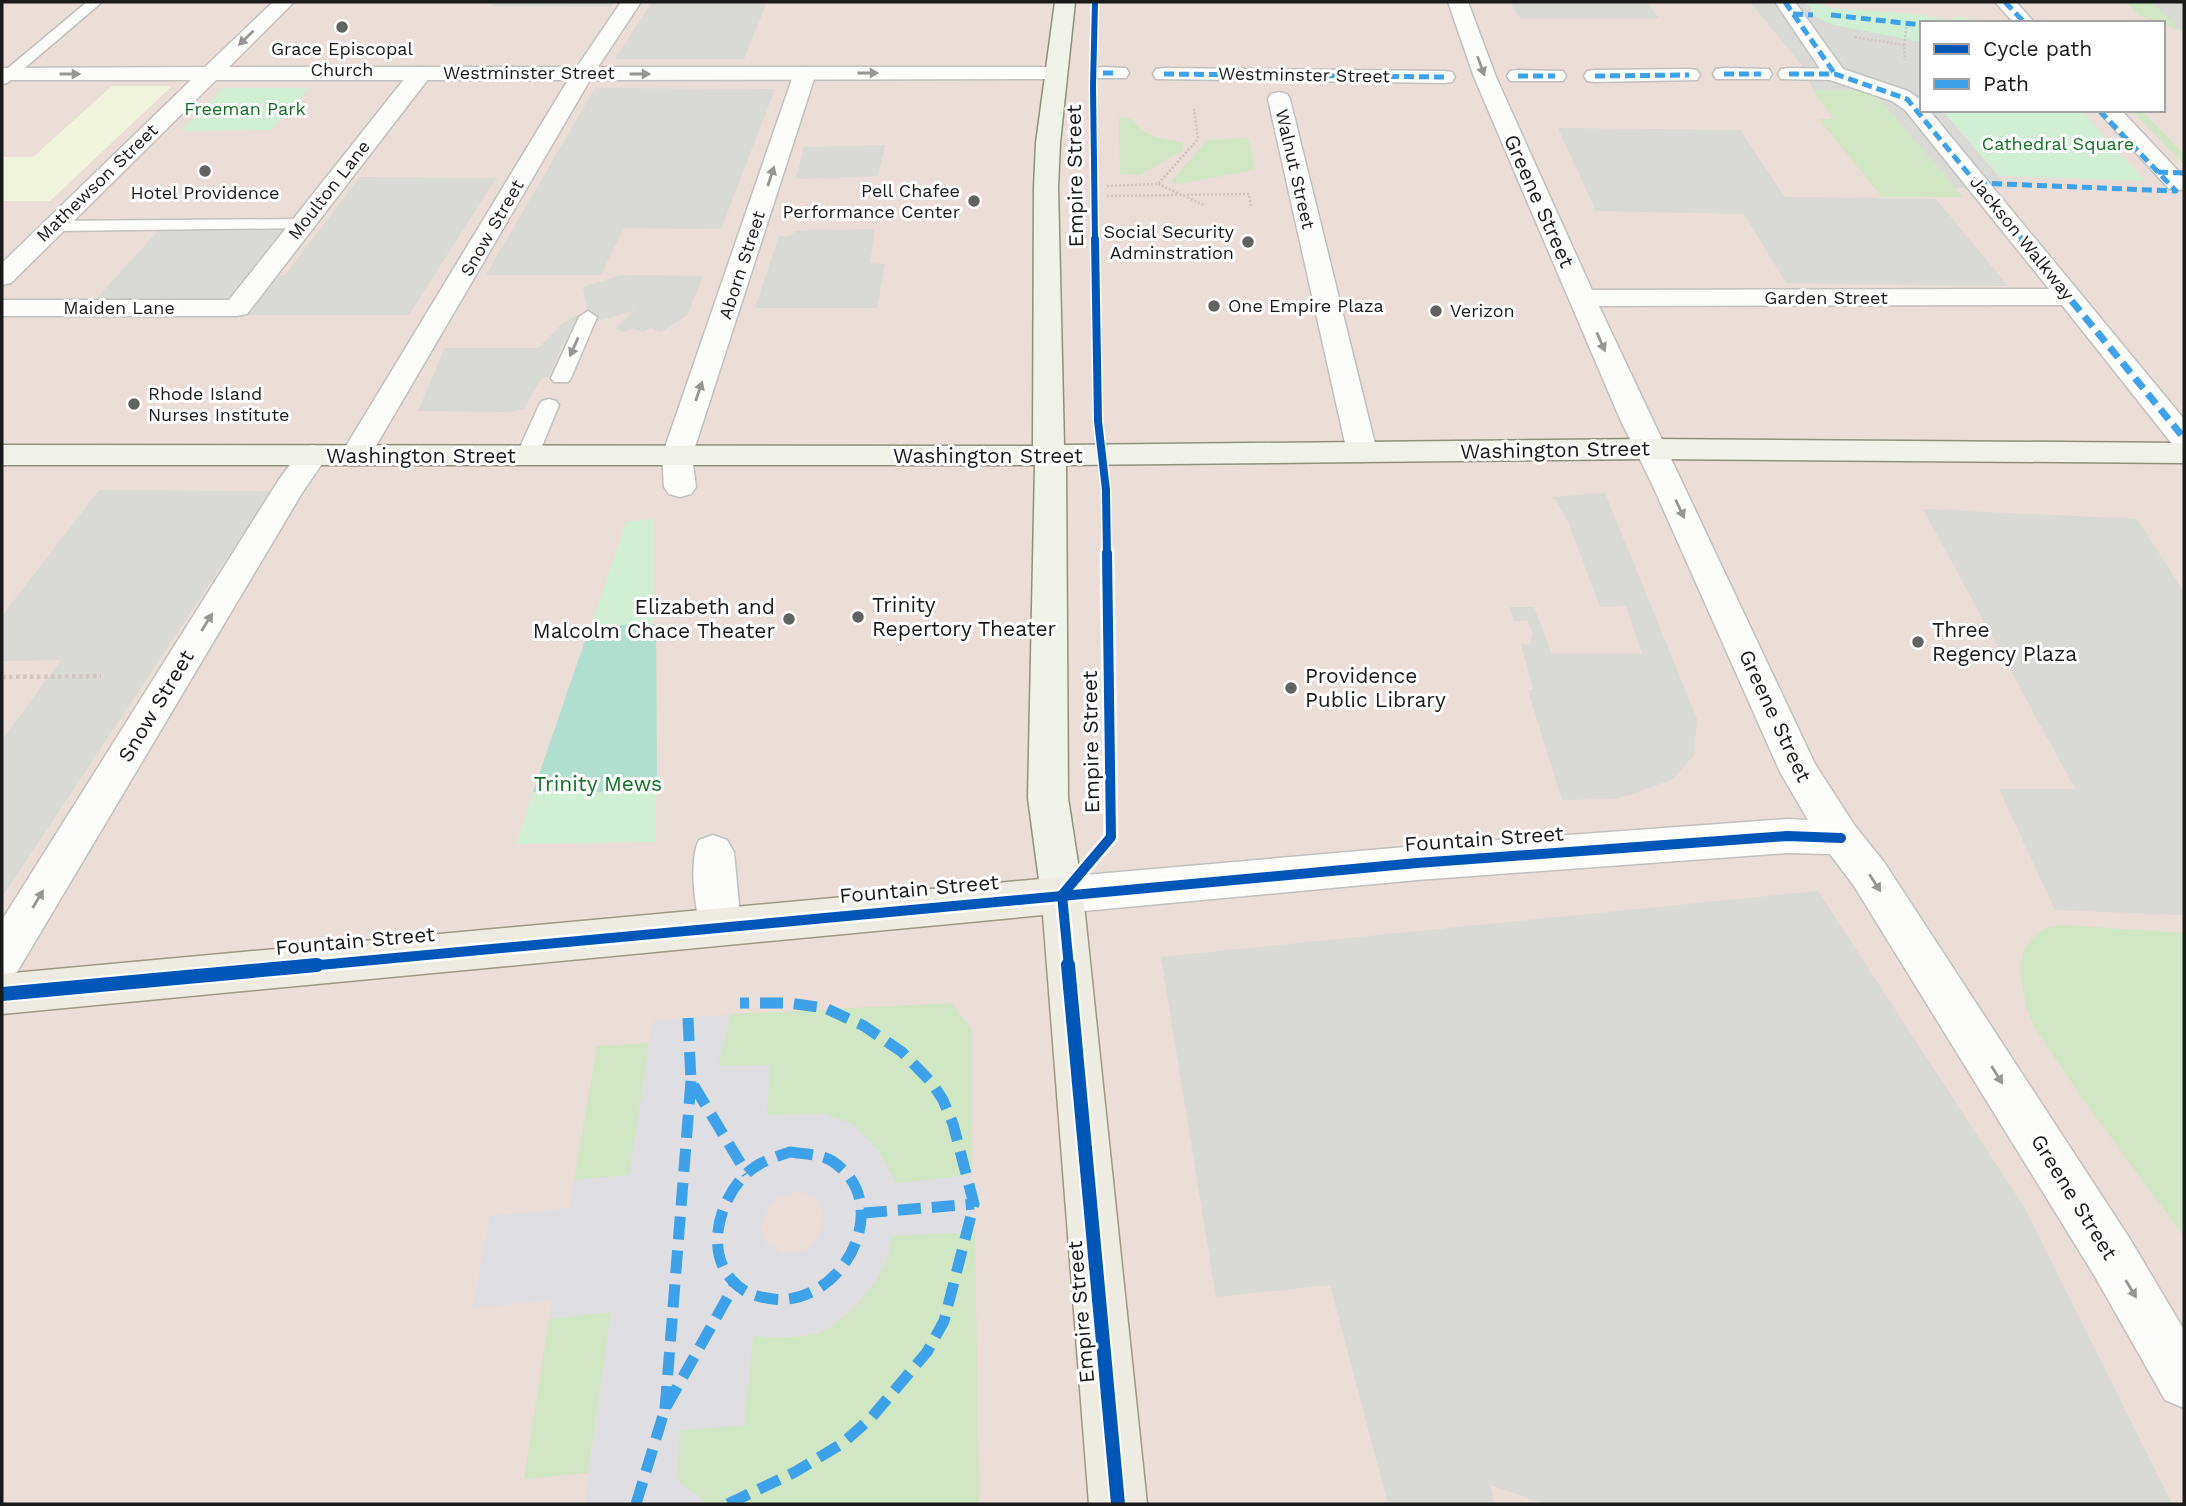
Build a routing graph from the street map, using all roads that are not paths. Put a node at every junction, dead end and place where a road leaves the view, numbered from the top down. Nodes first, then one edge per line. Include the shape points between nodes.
1 (95, 2) edge
2 (284, 2) edge
3 (631, 2) edge
4 (1065, 2) edge
5 (1458, 2) edge
6 (1785, 2) edge
7 (2005, 2) edge
8 (2023, 21) edge
9 (421, 73) junction
10 (1055, 73) junction
11 (583, 74) junction
12 (805, 74) junction
13 (1164, 74) dead end
14 (1724, 74) dead end
15 (1761, 74) dead end
16 (1789, 74) dead end
17 (1835, 74) junction
18 (208, 75) junction
19 (1689, 75) dead end
20 (4, 76) edge
21 (1518, 76) dead end
22 (1555, 76) dead end
23 (1595, 76) dead end
24 (1444, 77) dead end
25 (1279, 99) dead end
26 (2110, 112) edge
27 (2178, 184) dead end
28 (302, 224) junction
29 (54, 226) junction
30 (2, 277) edge
31 (2070, 297) junction
32 (1582, 298) junction
33 (2, 308) edge
34 (237, 308) joint
35 (588, 317) dead end
36 (561, 377) dead end
37 (549, 405) dead end
38 (2184, 438) edge
39 (1649, 449) junction
40 (1362, 452) junction
41 (2184, 453) edge
42 (2, 455) edge
43 (313, 456) junction
44 (355, 456) junction
45 (527, 456) junction
46 (677, 456) junction
47 (1049, 456) junction
48 (680, 487) dead end
49 (1841, 838) junction
50 (713, 852) dead end
51 (1062, 895) junction
52 (719, 926) junction
53 (2, 958) edge
54 (2, 994) edge
55 (2184, 1381) edge
56 (1118, 1504) edge

1 - 20 lane
2 -> 18 street, Mathewson Street
3 - 11 street, Snow Street
4 - 10 main road, Empire Street
5 -> 32 street, Greene Street via 1485,77
6 - 17 street
7 - 8 street
9 - 11 street, Westminster Street
9 - 18 street, Westminster Street
9 - 28 street, Moulton Lane
12 -> 10 street, Westminster Street
10 - 47 main road, Empire Street via 1046,187
11 -> 12 street, Westminster Street
11 - 44 street, Snow Street
46 -> 12 street, Aborn Street
13 - 24 street, Westminster Street
14 - 15 street
16 - 17 street
17 - 31 street, Jackson Walkway via 1907,99
20 -> 18 street, Westminster Street
18 - 29 street, Mathewson Street
19 - 23 street
21 - 22 street
25 - 40 street, Walnut Street
26 - 27 street
28 - 29 lane
28 - 34 street, Moulton Lane
29 - 30 street, Mathewson Street
31 - 32 street, Garden Street
31 - 38 street, Jackson Walkway
32 -> 39 street, Greene Street
33 - 34 street, Maiden Lane
35 -> 36 lane
37 - 45 lane
39 - 40 main road, Washington Street
39 - 41 main road, Washington Street
39 -> 49 street, Greene Street via 1799,772
40 - 47 main road, Washington Street
42 - 43 main road, Washington Street
43 - 44 main road, Washington Street
53 -> 43 street, Snow Street via 289,488
44 - 45 main road, Washington Street
45 - 46 main road, Washington Street
46 - 47 main road, Washington Street
46 - 48 street
47 - 51 main road, Empire Street via 1048,798
49 - 51 street, Fountain Street via 1773,837 1417,863
49 -> 55 street, Greene Street via 1869,874 2112,1257
50 - 52 street
51 - 52 main road, Fountain Street
51 - 56 main road, Empire Street
52 - 54 main road, Fountain Street

